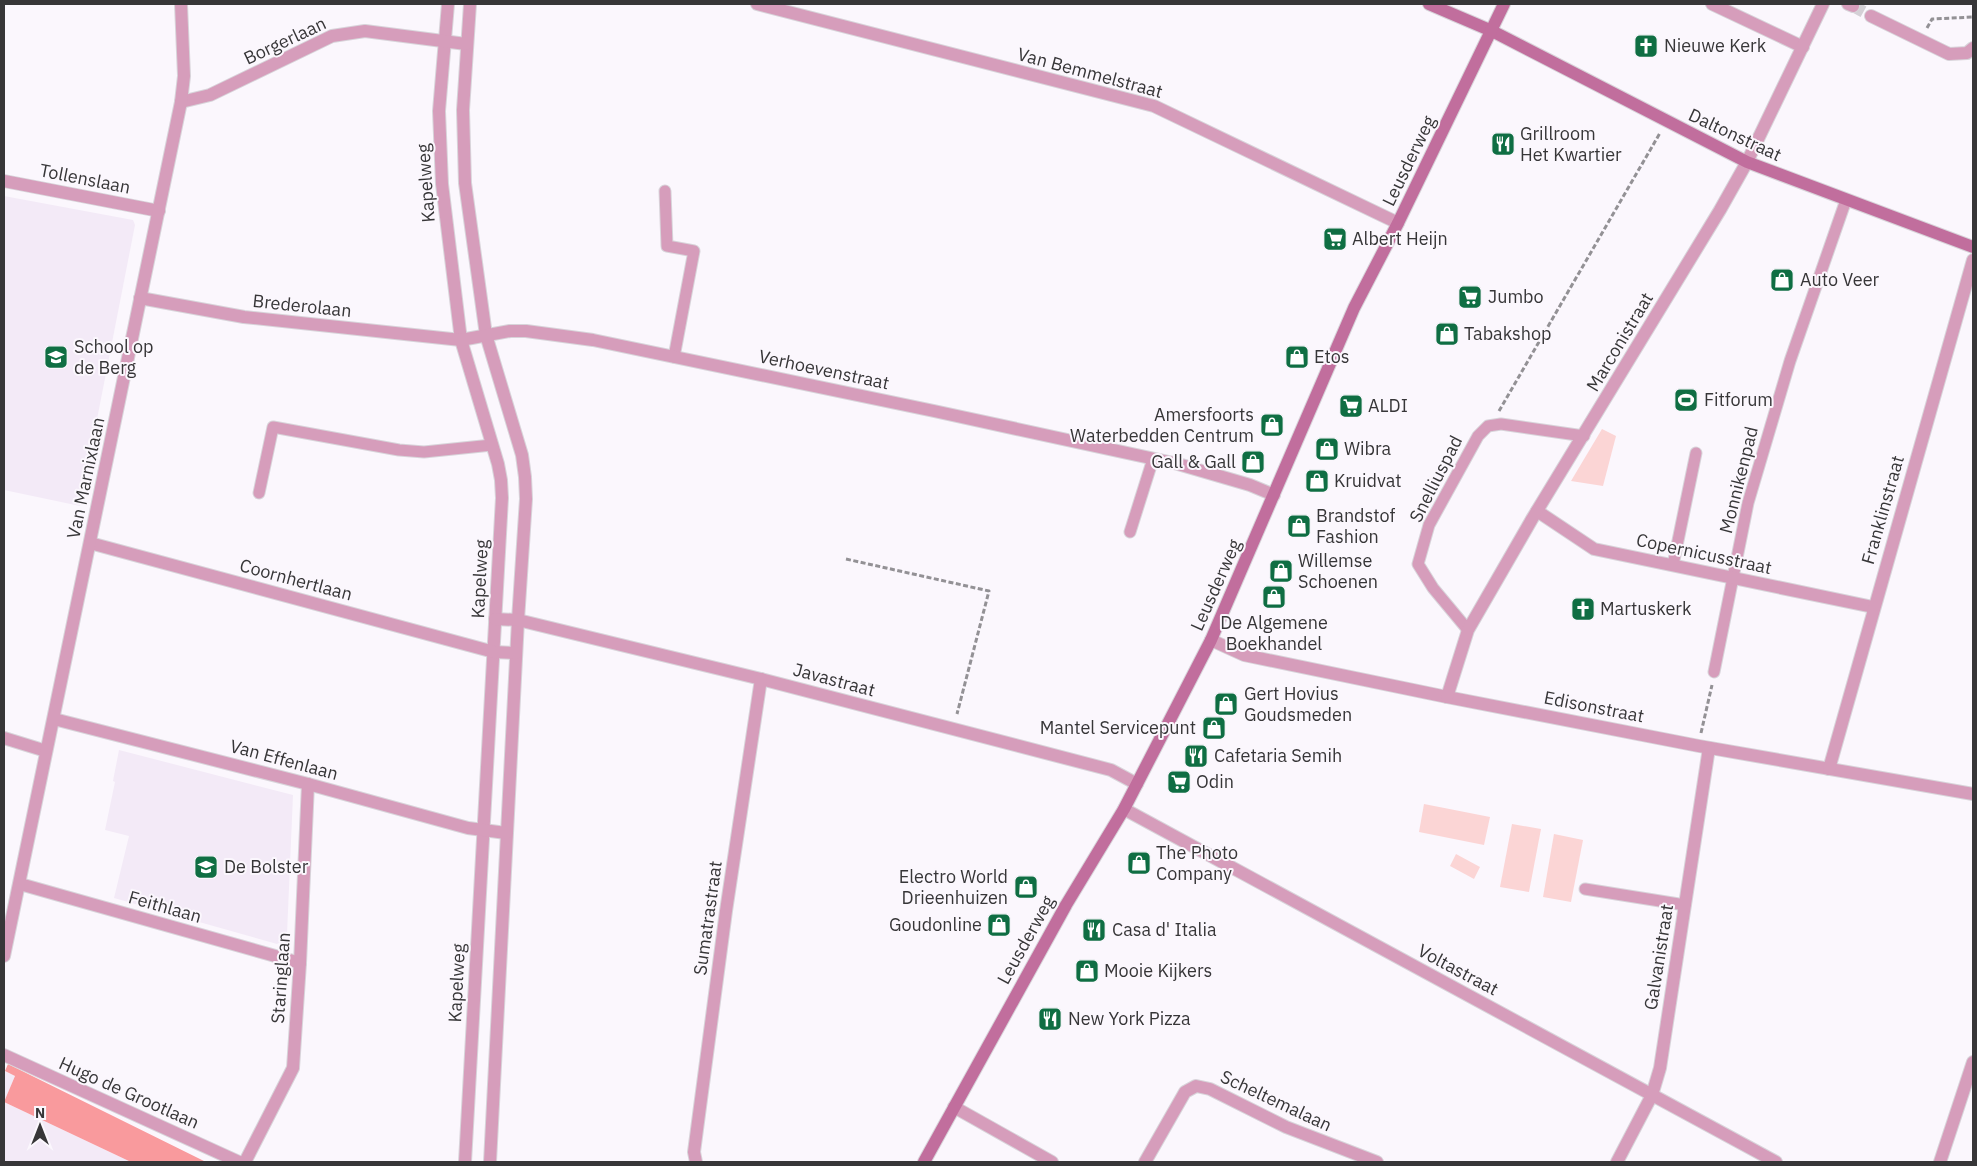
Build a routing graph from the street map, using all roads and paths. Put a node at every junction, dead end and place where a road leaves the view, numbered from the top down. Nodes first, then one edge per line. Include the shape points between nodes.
1 (182, 4) edge
2 (448, 4) edge
3 (470, 4) edge
4 (757, 4) edge
5 (1429, 4) edge
6 (1504, 4) edge
7 (1712, 4) edge
8 (1823, 4) edge
9 (1872, 16) tunnel mouth
10 (1973, 17) edge
11 (1492, 30) junction
12 (1922, 40) junction
13 (446, 41) junction
14 (466, 44) junction
15 (1803, 47) junction
16 (1973, 48) edge
17 (181, 102) junction
18 (1666, 122) junction
19 (1747, 162) junction
20 (4, 181) edge
21 (665, 191) dead end
22 (1846, 200) junction
23 (159, 211) junction
24 (1398, 223) junction
25 (1973, 247) edge
26 (1973, 260) edge
27 (140, 298) junction
28 (486, 336) junction
29 (461, 340) junction
30 (674, 356) junction
31 (1497, 424) junction
32 (1584, 436) junction
33 (492, 445) junction
34 (1696, 453) dead end
35 (1153, 459) junction
36 (259, 493) dead end
37 (1274, 495) junction
38 (1537, 511) junction
39 (1130, 532) dead end
40 (90, 543) junction
41 (846, 559) dead end
42 (1673, 565) junction
43 (1734, 578) junction
44 (1874, 607) junction
45 (495, 619) junction
46 (518, 620) junction
47 (1468, 630) junction
48 (1211, 640) junction
49 (494, 652) junction
50 (516, 653) junction
51 (1714, 672) joint
52 (761, 679) junction
53 (1447, 696) junction
54 (54, 719) junction
55 (953, 730) junction
56 (4, 738) edge
57 (1704, 747) junction
58 (46, 751) junction
59 (1829, 769) junction
60 (308, 784) junction
61 (1137, 784) junction
62 (1973, 794) edge
63 (1124, 809) junction
64 (482, 831) junction
65 (506, 832) junction
66 (20, 884) junction
67 (1585, 889) dead end
68 (1685, 905) junction
69 (4, 956) edge
70 (300, 963) junction
71 (4, 1055) edge
72 (1973, 1062) edge
73 (1971, 1076) edge
74 (1652, 1095) junction
75 (954, 1107) junction
76 (1342, 1157) edge
77 (240, 1162) edge
78 (245, 1162) edge
79 (465, 1162) edge
80 (490, 1162) edge
81 (696, 1162) edge
82 (924, 1162) edge
83 (1052, 1162) edge
84 (1145, 1162) edge
85 (1376, 1162) edge
86 (1617, 1162) edge
87 (1776, 1162) edge
88 (1940, 1162) edge

1 - 17 street, Van Marnixlaan via 184,76
2 - 13 street, Kapelweg
3 - 14 street
4 - 24 street, Van Bemmelstraat via 1154,106
5 - 11 street, Daltonstraat
6 - 11 street, Leusderweg
7 - 15 street
8 - 15 street, Marconistraat
9 - 12 street
10 - 12 path via 1932,19
11 - 18 street, Daltonstraat
11 - 24 street, Leusderweg
12 - 16 street via 1949,54 1966,53
13 - 14 street, Borgerlaan
13 - 17 street, Borgerlaan via 349,32 332,36 210,95
13 - 29 street, Kapelweg via 439,111 442,184
14 - 28 street via 462,110 465,183
15 - 19 street, Marconistraat
17 - 23 street, Van Marnixlaan
18 - 19 street, Daltonstraat
18 - 31 path via 1499,409
19 - 22 street, Daltonstraat
19 - 32 street, Marconistraat
20 - 23 street, Tollenslaan
21 - 30 lane via 667,246 694,250
22 - 25 street, Daltonstraat
22 - 43 lane, Monnikenpad via 1790,361 1748,503
23 - 27 street, Van Marnixlaan
24 - 37 street, Leusderweg via 1354,308
26 - 44 street, Franklinstraat
27 - 29 street, Brederolaan via 244,317
27 - 40 street, Van Marnixlaan
28 - 29 street, Brederolaan
28 - 30 street, Verhoevenstraat via 526,331
28 - 46 street via 522,455 525,477
29 - 33 street, Kapelweg
30 - 35 street, Verhoevenstraat
31 - 32 lane
31 - 47 lane, Snelliuspad via 1488,426 1478,436 1429,525 1418,564 1433,588
32 - 38 street, Marconistraat
33 - 36 lane via 424,452 399,450 273,427
33 - 45 street, Kapelweg via 502,489
34 - 42 lane
35 - 37 street, Verhoevenstraat via 1250,485
35 - 39 lane
37 - 48 street, Leusderweg
38 - 42 street, Copernicusstraat via 1594,549
38 - 47 street, Marconistraat
40 - 49 street, Coornhertlaan
40 - 54 street, Van Marnixlaan
41 - 55 path via 989,591
42 - 43 street, Copernicusstraat
43 - 44 street, Copernicusstraat
43 - 51 lane, Monnikenpad
44 - 59 street, Franklinstraat
45 - 46 street, Javastraat
45 - 49 street, Kapelweg
46 - 50 street
46 - 52 street, Javastraat
47 - 53 street, Marconistraat
48 - 53 street, Edisonstraat via 1244,655
48 - 61 street, Leusderweg
49 - 50 street, Coornhertlaan
49 - 64 street, Kapelweg
50 - 65 street
51 - 57 path
52 - 55 street, Javastraat
52 - 81 street, Sumatrastraat via 723,931 694,1152
53 - 57 street, Edisonstraat
54 - 58 street, Van Marnixlaan
54 - 60 street, Van Effenlaan
55 - 61 street, Javastraat via 1111,770
56 - 58 street
57 - 59 street, Edisonstraat
57 - 68 street, Galvanistraat
58 - 66 street, Van Marnixlaan
59 - 62 street, Edisonstraat
60 - 64 street, Van Effenlaan
60 - 70 street, Staringlaan
61 - 63 street, Leusderweg
63 - 74 street, Voltastraat
63 - 75 street, Leusderweg via 1066,904
64 - 65 street, Van Effenlaan
64 - 79 street, Kapelweg
65 - 80 street
66 - 69 street, Van Marnixlaan
66 - 70 street, Feithlaan
67 - 68 lane
68 - 74 street, Galvanistraat via 1660,1068
70 - 78 street, Staringlaan via 293,1068
71 - 77 street, Hugo de Grootlaan
72 - 73 street
73 - 88 street
74 - 86 street, Galvanistraat
74 - 87 street, Voltastraat
75 - 82 street, Leusderweg
75 - 83 street
76 - 84 street, Scheltemalaan via 1210,1089 1196,1086 1185,1092
76 - 85 street, Scheltemalaan

